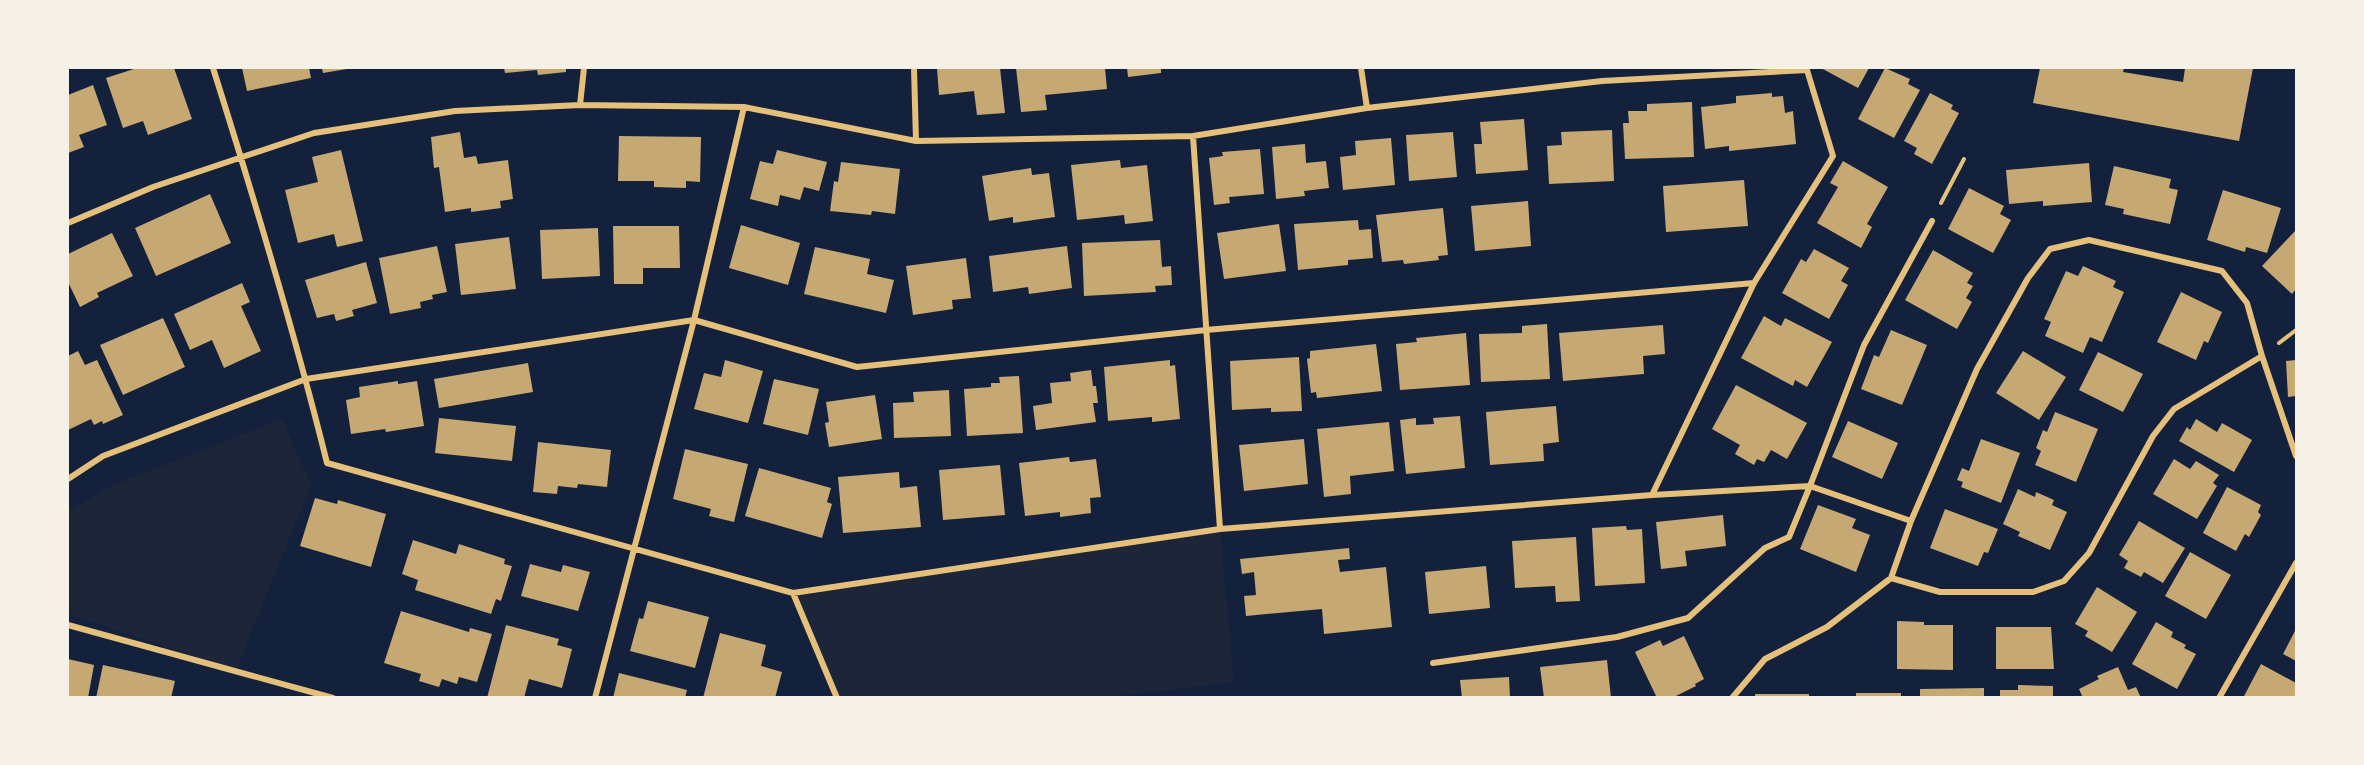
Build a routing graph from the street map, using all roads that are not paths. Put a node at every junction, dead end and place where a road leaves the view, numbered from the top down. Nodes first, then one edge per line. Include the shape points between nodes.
1 (213, 68) edge
2 (584, 68) edge
3 (914, 68) edge
4 (1361, 68) edge
5 (580, 105) junction
6 (744, 107) junction
7 (1367, 108) junction
8 (1193, 136) junction
9 (916, 141) junction
10 (242, 158) junction
11 (1932, 221) road end
12 (68, 223) edge
13 (1754, 283) junction
14 (694, 320) junction
15 (1206, 330) junction
16 (2262, 356) junction
17 (306, 379) junction
18 (2296, 456) edge
19 (68, 479) edge
20 (1810, 486) junction
21 (1652, 495) junction
22 (1911, 521) junction
23 (1220, 529) junction
24 (634, 548) junction
25 (2296, 563) edge
26 (1891, 578) junction
27 (793, 593) junction
28 (68, 625) edge
29 (1433, 663) dead end
30 (333, 698) edge
31 (596, 698) edge
32 (837, 698) edge
33 (1732, 698) edge
34 (2219, 698) edge

1 - 10 street
2 - 5 street
3 - 9 street
4 - 7 street
5 - 6 street
5 - 10 street via 443,112 314,133
6 - 9 street
6 - 14 street
7 - 8 street
7 - 13 street via 1602,81 1807,70 1833,156
8 - 9 street
8 - 15 street
10 - 12 street via 153,187
10 - 17 street
11 - 20 street via 1864,345
13 - 15 street
13 - 21 street
14 - 15 street via 858,367
14 - 17 street
14 - 24 street
15 - 23 street
16 - 18 street
16 - 22 street via 2247,303 2222,271 2089,240 2050,249 2028,278 1977,369
16 - 26 street via 2174,409 2153,436 2089,553 2064,581 2033,592 1940,592
17 - 19 street via 103,456
17 - 24 street via 327,463
20 - 21 street
20 - 22 street
20 - 29 street via 1789,537 1765,548 1688,618 1617,637
21 - 23 street
22 - 26 street
23 - 27 street
24 - 27 street
24 - 31 street
25 - 34 street
26 - 33 street via 1827,627 1765,659
27 - 32 street
28 - 30 street

